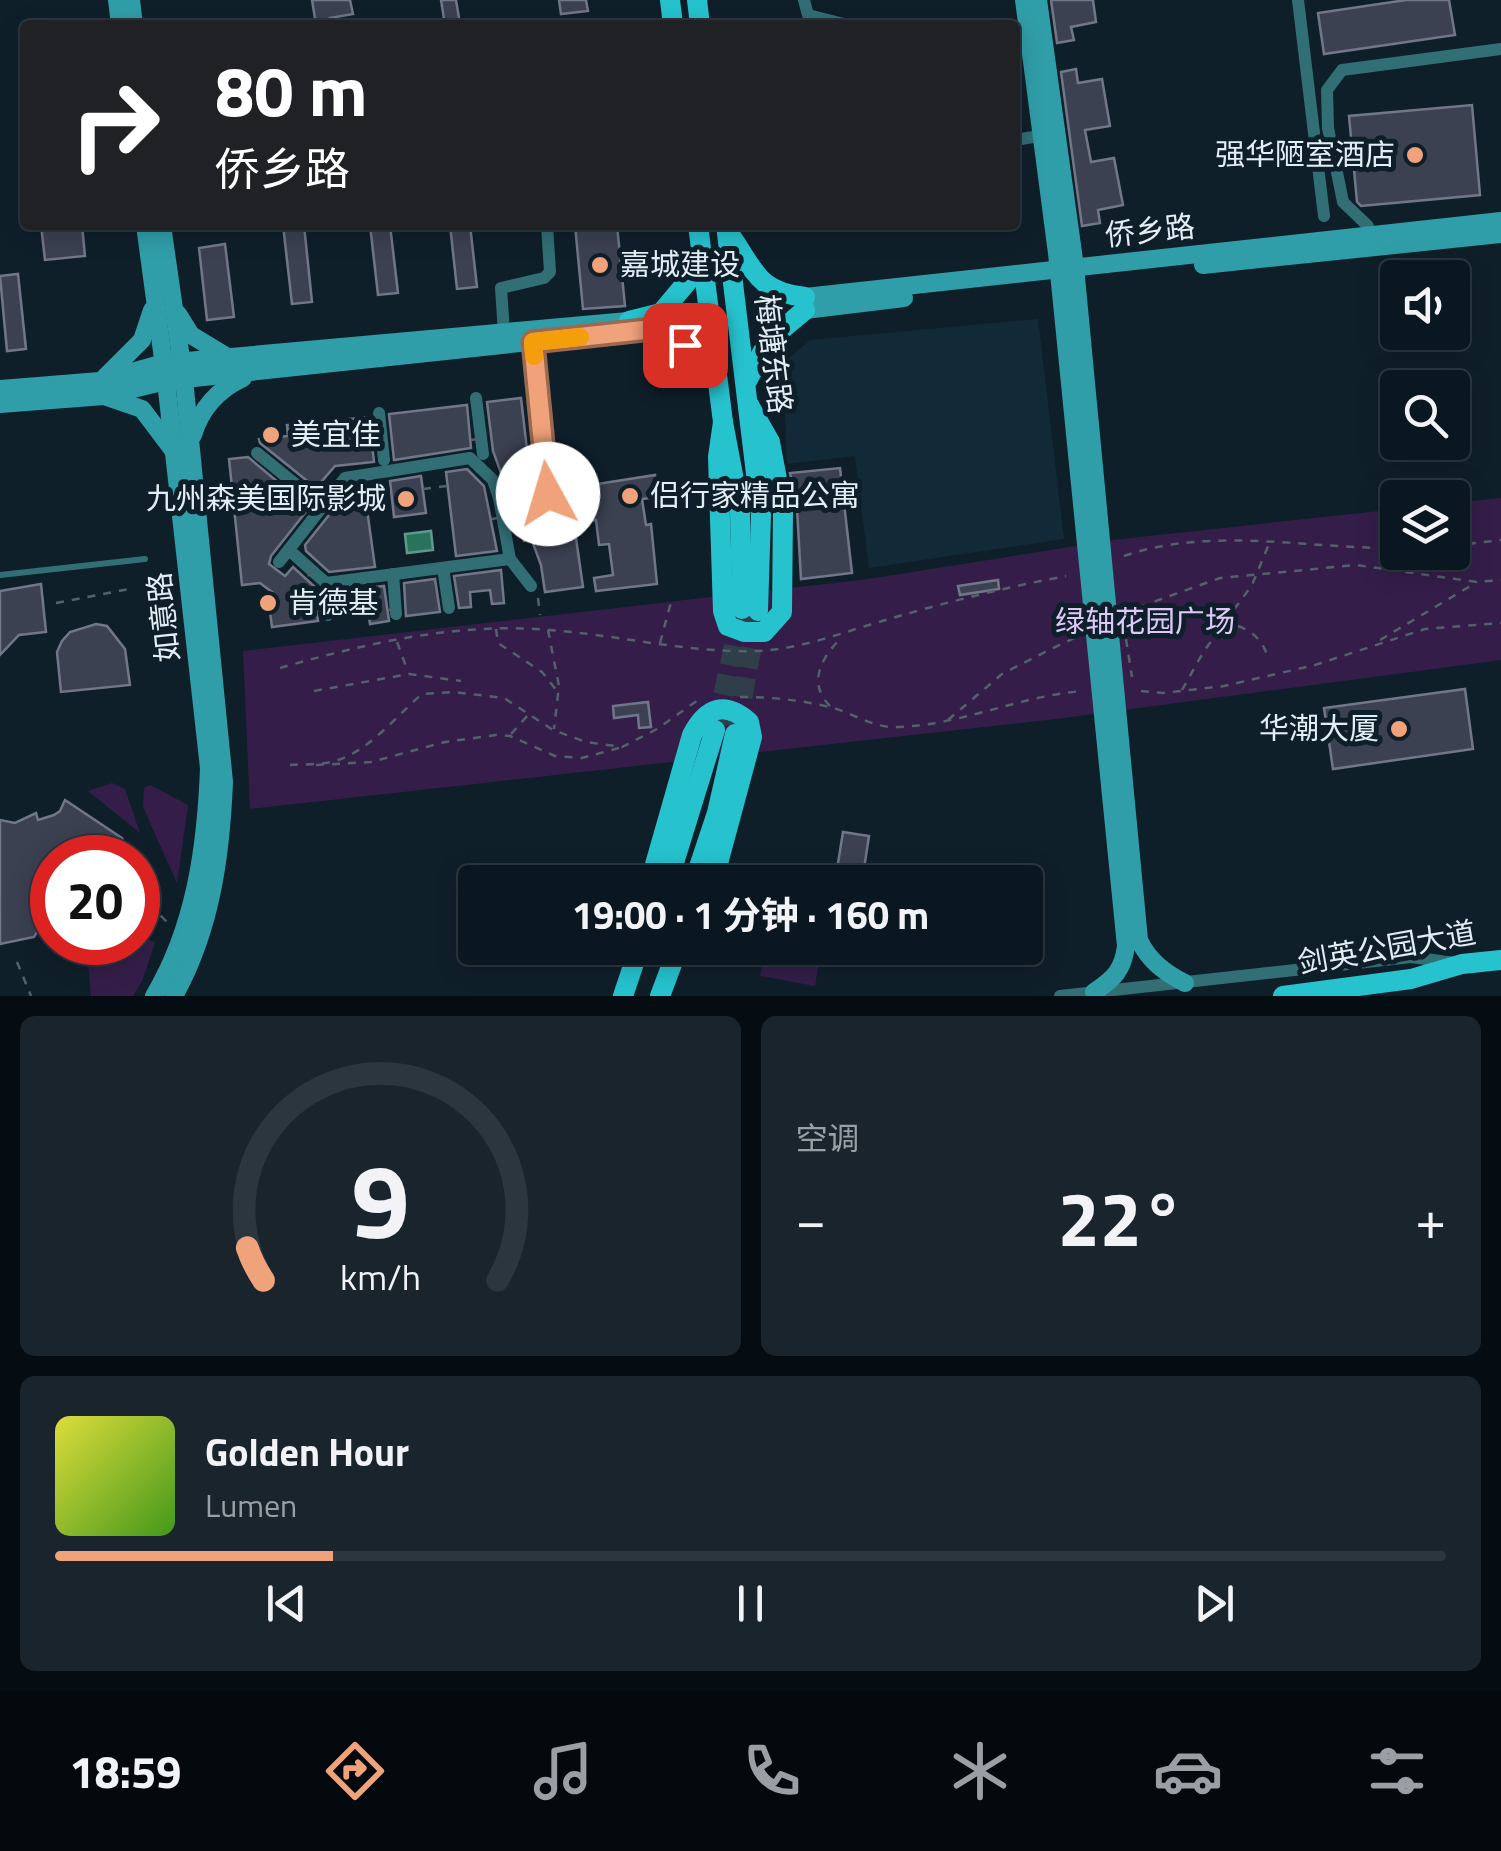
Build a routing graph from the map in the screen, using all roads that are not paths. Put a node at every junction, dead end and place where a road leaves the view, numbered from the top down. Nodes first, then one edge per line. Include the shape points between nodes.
1 (804, 0) edge
2 (1024, 0) edge
3 (1038, 0) edge
4 (1298, 0) edge
5 (828, 20) edge
6 (1501, 49) edge
7 (1039, 136) dead end
8 (1020, 139) edge
9 (1324, 216) dead end
10 (1501, 221) edge
11 (1368, 226) dead end
12 (146, 230) edge
13 (162, 230) edge
14 (547, 230) edge
15 (699, 230) edge
16 (726, 230) edge
17 (727, 230) edge
18 (1501, 234) edge
19 (703, 263) junction
20 (1067, 274) junction
21 (164, 302) junction
22 (805, 304) junction
23 (627, 326) junction
24 (504, 332) junction
25 (533, 342) junction
26 (230, 358) junction
27 (174, 371) junction
28 (255, 372) junction
29 (717, 378) junction
30 (746, 381) junction
31 (0, 389) edge
32 (102, 389) junction
33 (476, 398) dead end
34 (0, 404) edge
35 (749, 405) junction
36 (380, 413) dead end
37 (723, 422) junction
38 (182, 448) junction
39 (383, 451) dead end
40 (259, 455) dead end
41 (476, 456) junction
42 (542, 493) joint
43 (500, 498) junction
44 (321, 506) junction
45 (289, 550) junction
46 (144, 559) dead end
47 (510, 559) junction
48 (279, 562) dead end
49 (443, 568) junction
50 (393, 574) junction
51 (0, 575) edge
52 (326, 582) junction
53 (534, 592) road end
54 (449, 605) dead end
55 (395, 611) dead end
56 (328, 614) dead end
57 (655, 865) edge
58 (674, 865) edge
59 (700, 865) edge
60 (718, 865) edge
61 (1132, 943) junction
62 (1501, 960) edge
63 (1462, 964) junction
64 (672, 965) edge
65 (670, 972) junction
66 (1184, 983) junction
67 (626, 988) edge
68 (1094, 992) junction
69 (154, 996) edge
70 (174, 996) edge
71 (613, 996) edge
72 (660, 996) edge
73 (680, 996) edge
74 (1060, 996) edge
75 (1283, 996) edge

1 - 5 street via 808,15
2 - 20 street
3 - 20 street
4 - 9 street
6 - 11 street via 1342,70 1327,90 1328,128 1343,202
7 - 8 street
10 - 20 street, 侨乡路
12 - 21 street, 如意路
13 - 21 street, 如意路
14 - 24 street via 550,272 501,288
15 - 19 main road, 梅塘东路
16 - 30 main road, 梅塘东路
17 - 22 main road via 776,294
18 - 20 street, 侨乡路
19 - 23 main road via 661,312
19 - 29 main road, 梅塘东路
20 - 22 street, 侨乡路
20 - 61 street
21 - 26 street via 191,335
21 - 27 street, 如意路
21 - 32 street
22 - 30 main road via 769,340
23 - 24 street
23 - 25 street
23 - 29 main road via 676,339
24 - 26 street
25 - 28 street
25 - 42 lane
26 - 27 street
27 - 28 street
27 - 32 street
27 - 38 street, 如意路
28 - 38 street via 204,408
29 - 37 main road, 梅塘东路
30 - 35 main road, 梅塘东路
31 - 32 street
32 - 34 street
32 - 38 street via 142,409
33 - 41 street
35 - 37 main road, 梅塘东路 via 762,516 750,610
35 - 37 main road via 770,442 783,511 782,612 764,632 728,626 723,612
36 - 39 street
38 - 69 street, 如意路 via 209,768 207,818 184,932
38 - 70 street, 如意路 via 224,782 222,848 209,908
40 - 44 street
41 - 43 street
41 - 44 street via 345,478
42 - 43 street
43 - 47 street
44 - 45 street
45 - 48 street
45 - 52 street
46 - 51 lane
47 - 49 street
47 - 53 street
49 - 50 street
49 - 54 street
50 - 52 street
50 - 55 street
52 - 56 street
57 - 60 main road via 700,718 729,709 749,722 752,736
58 - 59 main road via 725,732 717,813
61 - 66 street
61 - 68 street via 1113,980
62 - 63 main road, 剑英公园大道
63 - 66 street via 1411,957
63 - 75 main road, 剑英公园大道 via 1411,979
64 - 65 main road
65 - 72 main road
65 - 73 main road
66 - 68 street
67 - 71 main road
68 - 74 street

